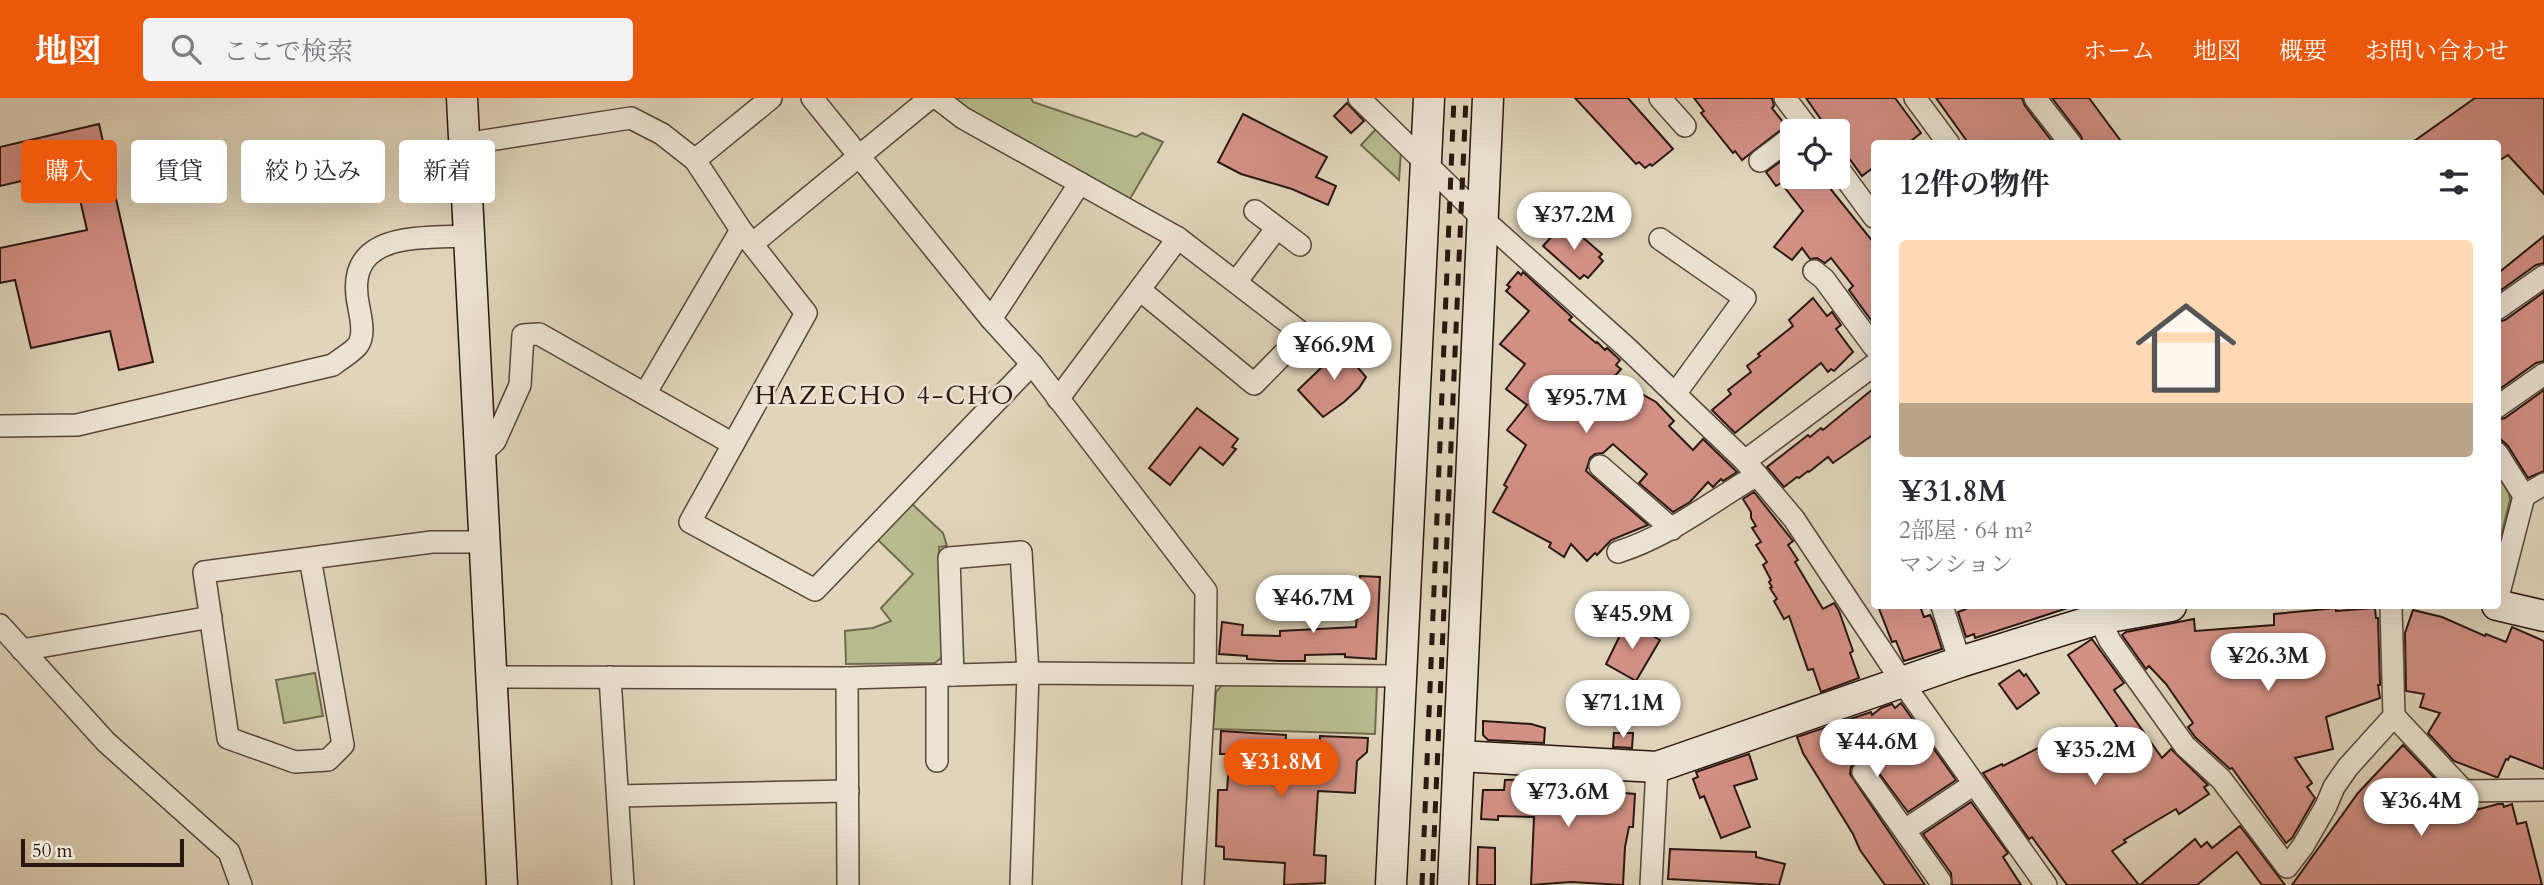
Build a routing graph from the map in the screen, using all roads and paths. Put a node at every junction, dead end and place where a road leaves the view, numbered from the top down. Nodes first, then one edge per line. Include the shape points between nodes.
1 (462, 98) edge
2 (771, 98) edge
3 (811, 98) edge
4 (930, 98) edge
5 (937, 98) edge
6 (1359, 98) edge
7 (1429, 98) edge
8 (1488, 98) edge
9 (1660, 98) edge
10 (1785, 98) edge
11 (1915, 98) edge
12 (2035, 98) edge
13 (634, 108) edge
14 (1796, 119) edge
15 (1685, 126) dead end
16 (464, 140) edge
17 (483, 140) edge
18 (1946, 140) edge
19 (2068, 140) edge
20 (1780, 146) edge
21 (860, 156) junction
22 (695, 160) junction
23 (1760, 160) dead end
24 (1425, 161) junction
25 (1080, 183) junction
26 (1850, 184) edge
27 (467, 203) edge
28 (1255, 211) dead end
29 (1871, 213) edge
30 (1484, 220) junction
31 (1276, 229) junction
32 (468, 236) junction
33 (746, 237) junction
34 (1178, 238) junction
35 (1660, 239) dead end
36 (1300, 244) dead end
37 (1814, 271) dead end
38 (2544, 276) edge
39 (1236, 282) junction
40 (1140, 289) junction
41 (2501, 306) edge
42 (991, 319) junction
43 (1871, 343) edge
44 (1032, 364) junction
45 (1871, 368) edge
46 (2544, 374) edge
47 (645, 394) junction
48 (1675, 394) junction
49 (1058, 399) junction
50 (2501, 404) edge
51 (0, 426) edge
52 (733, 444) junction
53 (481, 454) junction
54 (2501, 459) edge
55 (1600, 466) dead end
56 (1751, 468) junction
57 (2544, 484) edge
58 (2524, 496) junction
59 (1672, 529) junction
60 (485, 542) junction
61 (1618, 552) dead end
62 (310, 558) junction
63 (2501, 587) edge
64 (2501, 604) edge
65 (1942, 609) edge
66 (2133, 609) edge
67 (2391, 609) edge
68 (2095, 612) edge
69 (2544, 616) edge
70 (211, 617) junction
71 (0, 625) edge
72 (22, 650) junction
73 (1960, 662) junction
74 (1028, 673) junction
75 (1205, 675) junction
76 (945, 676) junction
77 (1402, 676) junction
78 (492, 677) junction
79 (610, 677) junction
80 (847, 678) junction
81 (1903, 683) junction
82 (2394, 716) junction
83 (1460, 756) junction
84 (937, 761) dead end
85 (1657, 767) junction
86 (1863, 772) dead end
87 (1974, 784) junction
88 (2544, 790) edge
89 (848, 791) junction
90 (618, 796) junction
91 (1905, 830) junction
92 (1940, 881) dead end
93 (241, 885) edge
94 (502, 885) edge
95 (623, 885) edge
96 (848, 885) edge
97 (1021, 885) edge
98 (1193, 885) edge
99 (1391, 885) edge
100 (1453, 885) edge
101 (1651, 885) edge
102 (2046, 885) edge

1 - 16 street
2 - 22 street
3 - 21 street
4 - 21 street
5 - 25 street via 963,118
6 - 24 street
7 - 24 street
8 - 30 street
9 - 15 street
10 - 14 street
11 - 18 street
12 - 19 street
13 - 17 street
13 - 22 street
20 - 23 street
21 - 33 street
21 - 42 street
22 - 33 street
24 - 30 street
24 - 77 street
25 - 34 street
25 - 42 street
26 - 29 street
27 - 32 street
28 - 31 street
30 - 48 street
30 - 83 street
31 - 36 street
31 - 39 street
32 - 51 street via 400,239 371,251 359,267 355,291 363,327 359,345 333,365 77,425
32 - 53 street
33 - 47 street
33 - 52 street via 806,313
34 - 39 street
34 - 40 street
35 - 48 street via 1745,298
37 - 43 street
38 - 41 street
39 - 40 street via 1303,334 1254,384
40 - 49 street
42 - 44 street
44 - 49 street
44 - 52 street via 815,590 690,522
45 - 56 street
46 - 50 street
47 - 52 street
47 - 53 street via 539,334 523,335 520,385 495,441
48 - 56 street
49 - 75 street via 1206,591
53 - 60 street
54 - 58 street
55 - 59 street
56 - 59 street
56 - 81 street via 1794,519
57 - 58 street
58 - 63 street
59 - 61 street
60 - 62 street via 432,542
60 - 78 street
62 - 70 street via 204,572
62 - 70 street via 343,745 328,760 295,762 229,738
64 - 69 street
65 - 73 street
66 - 68 street
67 - 82 street
68 - 73 street
68 - 82 street via 2110,641 2185,746 2221,779 2287,867 2334,786
70 - 72 street
71 - 72 street
72 - 93 street via 106,743 229,852
73 - 81 street
74 - 75 street
74 - 76 street
74 - 76 street via 1021,552 949,558
74 - 97 street
75 - 77 street
75 - 98 street
76 - 80 street
76 - 84 street
77 - 99 street
78 - 79 street
78 - 94 street
79 - 80 street
79 - 90 street
80 - 89 street
81 - 85 street
81 - 87 street
82 - 88 street via 2464,791
83 - 85 street
83 - 100 street
85 - 101 street
86 - 91 street
87 - 91 street
87 - 102 street
89 - 90 street
89 - 96 street
90 - 95 street
91 - 92 street

